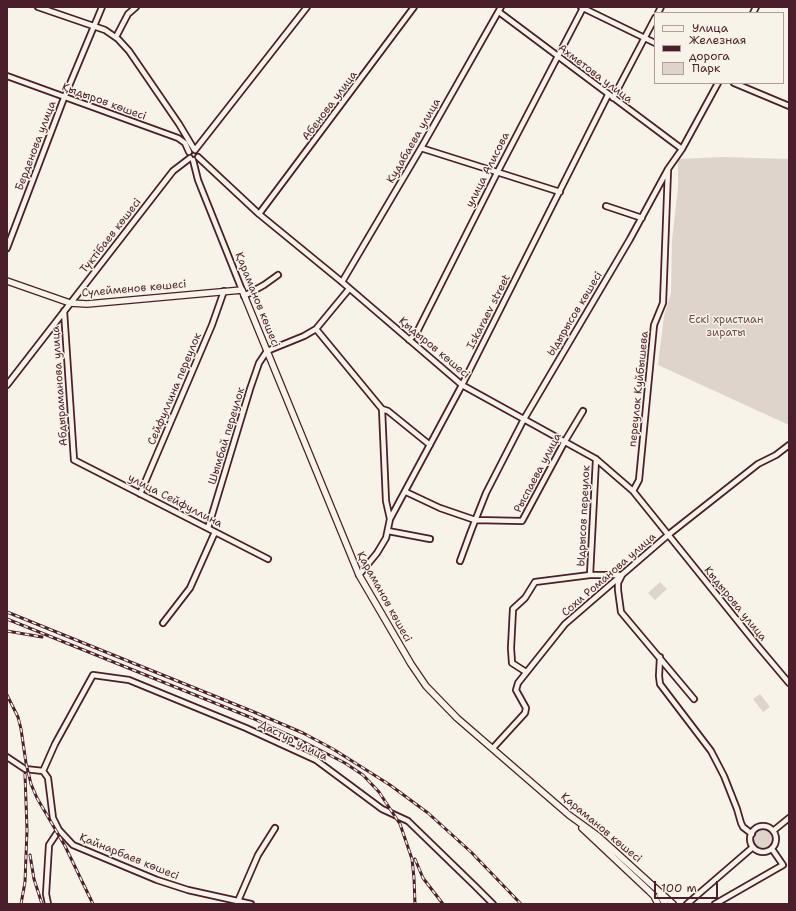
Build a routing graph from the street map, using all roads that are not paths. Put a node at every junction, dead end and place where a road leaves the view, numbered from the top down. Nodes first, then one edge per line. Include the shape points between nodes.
1 (38, 7) edge
2 (102, 7) edge
3 (136, 7) edge
4 (307, 7) edge
5 (414, 7) edge
6 (501, 7) edge
7 (582, 7) edge
8 (499, 12) junction
9 (654, 20) edge
10 (94, 26) junction
11 (116, 37) junction
12 (645, 38) junction
13 (654, 42) edge
14 (557, 57) junction
15 (7, 76) edge
16 (717, 84) edge
17 (736, 84) edge
18 (608, 95) junction
19 (64, 98) junction
20 (613, 98) junction
21 (789, 106) edge
22 (185, 133) junction
23 (178, 138) junction
24 (421, 148) junction
25 (682, 149) junction
26 (195, 150) junction
27 (189, 152) junction
28 (198, 157) junction
29 (191, 159) junction
30 (668, 169) junction
31 (497, 173) junction
32 (560, 192) junction
33 (606, 206) dead end
34 (259, 214) junction
35 (642, 218) junction
36 (7, 248) edge
37 (278, 275) dead end
38 (7, 281) edge
39 (342, 282) junction
40 (349, 289) junction
41 (242, 290) junction
42 (224, 291) junction
43 (244, 296) junction
44 (70, 303) junction
45 (64, 311) junction
46 (316, 329) junction
47 (410, 340) junction
48 (267, 352) junction
49 (7, 385) edge
50 (462, 385) junction
51 (382, 409) junction
52 (583, 411) dead end
53 (524, 419) junction
54 (565, 441) junction
55 (789, 445) edge
56 (430, 446) junction
57 (596, 459) junction
58 (74, 460) joint
59 (633, 491) junction
60 (406, 492) junction
61 (140, 494) junction
62 (390, 519) junction
63 (475, 520) junction
64 (208, 528) junction
65 (388, 531) junction
66 (215, 532) junction
67 (668, 535) junction
68 (430, 539) dead end
69 (268, 559) dead end
70 (460, 561) dead end
71 (358, 575) junction
72 (590, 575) junction
73 (622, 575) junction
74 (163, 622) dead end
75 (660, 657) junction
76 (526, 672) junction
77 (789, 683) edge
78 (694, 699) dead end
79 (493, 748) junction
80 (7, 757) edge
81 (43, 771) junction
82 (569, 815) junction
83 (789, 818) edge
84 (275, 828) dead end
85 (59, 830) junction
86 (773, 831) junction
87 (752, 834) junction
88 (753, 848) junction
89 (772, 849) junction
90 (656, 890) junction
91 (238, 900) junction
92 (48, 904) edge
93 (252, 904) edge
94 (493, 904) edge
95 (658, 904) edge
96 (665, 904) edge
97 (674, 904) edge
98 (687, 904) edge
99 (715, 904) edge

1 - 10 street
2 - 10 street, Берденова улица
3 - 11 street via 128,14
4 - 26 street
5 - 34 street, Абенова улица
6 - 8 street, Кудабаева улица
7 - 12 street
7 - 14 street, улица Алисова
8 - 14 street, Ахметова улица
8 - 24 street, Кудабаева улица
9 - 12 street
10 - 11 street
10 - 19 street, Берденова улица
11 - 22 street
12 - 13 street
12 - 20 street
14 - 18 street, Ахметова улица
14 - 31 street, улица Алисова
15 - 19 street, Қыдыров көшесі
16 - 25 street, Ыдырысов көшесі
17 - 21 street
18 - 20 street, Ахметова улица
18 - 32 street, Iskaraev street
19 - 23 street, Қыдыров көшесі
19 - 36 street, Берденова улица
20 - 25 street, Ахметова улица
22 - 23 street via 183,137
22 - 26 street
23 - 27 street via 185,143
24 - 31 street
24 - 39 street, Кудабаева улица
25 - 30 street, Ыдырысов көшесі
26 - 27 street
26 - 28 street
27 - 29 street
28 - 29 street
28 - 34 street, Қыдыров көшесі
29 - 41 street, Қараманов көшесі
29 - 44 street, Түктібаев көшесі via 173,171
30 - 35 street, Ыдырысов көшесі
30 - 59 street, переулок Куйбышева via 663,303 654,325 639,480
31 - 32 street
31 - 47 street, улица Алисова via 417,332
32 - 50 street, Iskaraev street
33 - 35 street
34 - 39 street, Қыдыров көшесі
35 - 53 street, Ыдырысов көшесі
37 - 43 street
38 - 44 main road, Сүлейменов көшесі
39 - 40 street, Қыдыров көшесі
40 - 46 street
40 - 47 street, Қыдыров көшесі
41 - 42 main road, Сүлейменов көшесі
41 - 43 main road, Қараманов көшесі
42 - 44 main road, Сүлейменов көшесі via 87,304
42 - 61 street, Сейфуллина переулок
43 - 48 main road, Қараманов көшесі
44 - 45 street, Түктібаев көшесі
45 - 49 street, Түктібаев көшесі
45 - 58 street, Абдыраманова улица
46 - 48 street
46 - 51 street
47 - 50 street, Қыдыров көшесі
48 - 64 street, Шымбай переулок via 250,389
48 - 71 main road, Қараманов көшесі
50 - 53 street, Қыдыров көшесі
50 - 56 street, Iskaraev street
51 - 56 street
51 - 62 street via 386,501
52 - 54 street, Рыспаева улица
53 - 54 street, Қыдыров көшесі
53 - 63 street, Ыдырысов көшесі
54 - 57 street, Қыдыров көшесі
54 - 63 street, Рыспаева улица via 522,521
55 - 67 street, Сохи Романова улица via 758,464
56 - 60 street, Iskaraev street
57 - 59 street, Қыдыров көшесі
57 - 72 street, Ыдрысов переулок
58 - 61 street, улица Сейфуллина
59 - 67 street, Қыдыров көшесі
60 - 62 street, Iskaraev street
60 - 63 street, Рыспаева улица via 440,508
61 - 64 street, улица Сейфуллина
62 - 65 street, Iskaraev street
63 - 70 street, Ыдырысов көшесі
64 - 66 street, улица Сейфуллина
65 - 68 street
65 - 71 street, Iskaraev street via 377,553
66 - 69 street, улица Сейфуллина
66 - 74 street via 190,588
67 - 73 street, Сохи Романова улица
67 - 77 street, Кыдырова улица
71 - 79 main road, Қараманов көшесі via 426,686
72 - 73 street
72 - 76 street via 536,582 525,598 513,609 512,663
73 - 75 street via 618,583 621,612
73 - 76 street, Сохи Романова улица via 566,624
75 - 78 street
75 - 87 street via 660,684 711,751 741,823
76 - 79 street, Сохи Романова улица via 516,687 526,708 525,713
79 - 82 main road, Қараманов көшесі
80 - 81 street via 25,769
81 - 85 street, Қайнарбаев көшесі via 48,778 53,818
81 - 94 street, Дастур улица via 93,675 129,680 316,760 382,809 408,821
82 - 90 main road, Қараманов көшесі via 598,836
82 - 95 main road via 654,896
83 - 86 street
84 - 91 street via 258,855
85 - 91 street, Қайнарбаев көшесі via 73,846 157,880 188,890
85 - 92 street via 49,845 46,894
86 - 87 street via 759,827
86 - 89 street via 776,840
87 - 88 street
88 - 89 street via 762,852
88 - 98 street
89 - 99 street via 783,865
90 - 96 main road
90 - 97 main road
91 - 93 street, Қайнарбаев көшесі

